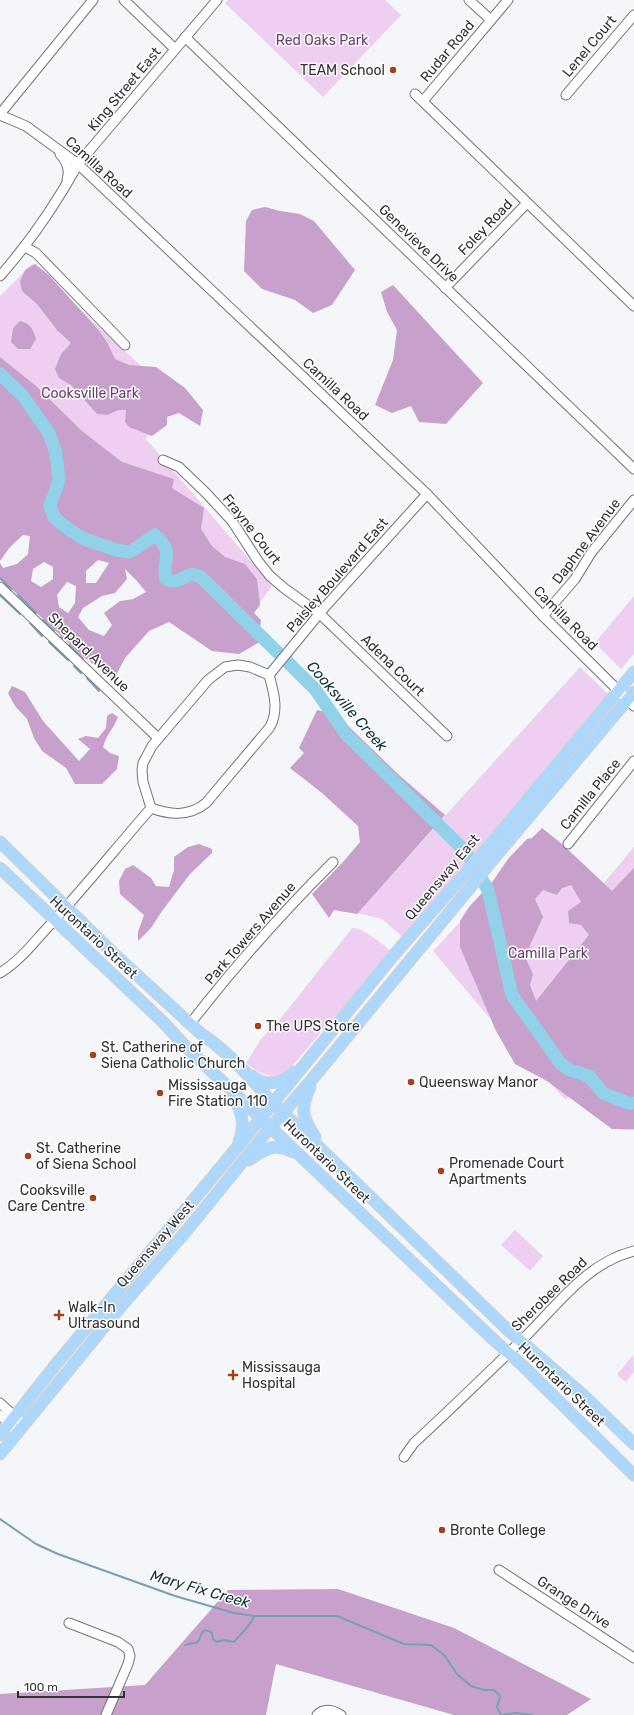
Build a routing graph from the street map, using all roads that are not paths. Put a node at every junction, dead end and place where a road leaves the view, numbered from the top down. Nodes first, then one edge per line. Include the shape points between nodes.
1 (93, 0) edge
2 (124, 0) edge
3 (217, 0) edge
4 (469, 0) edge
5 (508, 0) edge
6 (634, 15) edge
7 (491, 20) junction
8 (186, 37) junction
9 (175, 49) junction
10 (415, 94) dead end
11 (566, 95) dead end
12 (423, 101) junction
13 (0, 114) edge
14 (43, 137) junction
15 (78, 164) junction
16 (63, 191) junction
17 (527, 203) junction
18 (25, 247) junction
19 (0, 276) edge
20 (445, 288) junction
21 (634, 306) edge
22 (125, 345) dead end
23 (163, 460) dead end
24 (634, 469) edge
25 (427, 494) junction
26 (634, 500) edge
27 (0, 587) edge
28 (320, 614) junction
29 (543, 616) junction
30 (271, 672) junction
31 (634, 672) edge
32 (618, 690) junction
33 (632, 699) edge
34 (447, 736) dead end
35 (158, 738) junction
36 (634, 762) edge
37 (151, 808) junction
38 (0, 842) edge
39 (568, 844) dead end
40 (333, 862) dead end
41 (0, 868) edge
42 (66, 908) junction
43 (54, 920) junction
44 (0, 973) edge
45 (190, 1024) junction
46 (315, 1053) junction
47 (243, 1069) junction
48 (314, 1077) junction
49 (231, 1089) junction
50 (273, 1103) junction
51 (283, 1113) junction
52 (261, 1118) junction
53 (270, 1128) junction
54 (236, 1148) junction
55 (325, 1152) junction
56 (301, 1157) junction
57 (240, 1166) junction
58 (634, 1251) edge
59 (520, 1342) junction
60 (508, 1353) junction
61 (0, 1403) edge
62 (0, 1415) edge
63 (12, 1420) junction
64 (21, 1429) junction
65 (0, 1435) edge
66 (634, 1444) edge
67 (0, 1454) edge
68 (404, 1457) dead end
69 (634, 1475) edge
70 (499, 1570) dead end
71 (69, 1623) dead end
72 (634, 1658) edge
73 (106, 1715) edge
74 (317, 1715) edge
75 (341, 1715) edge

1 - 13 street
2 - 9 street
3 - 8 street, King Street East
4 - 7 street
5 - 7 street, Rudar Road
6 - 11 street, Lenel Court
7 - 12 street, Rudar Road
8 - 9 street, King Street East
8 - 20 street, Genevieve Drive
9 - 15 street, King Street East
10 - 12 street
12 - 17 street
13 - 14 street, Camilla Road
14 - 15 street, Camilla Road
14 - 16 street via 67,164 69,172
15 - 16 street, King Street East
15 - 25 street, Camilla Road
16 - 18 street, King Street East
17 - 20 street, Foley Road
17 - 21 street
18 - 19 street, King Street East
18 - 22 street via 36,253
20 - 24 street, Genevieve Drive
23 - 28 street, Frayne Court via 178,467 226,515 270,576
25 - 28 street, Paisley Boulevard East
25 - 29 street, Camilla Road
26 - 29 street, Daphne Avenue via 591,553 575,579
27 - 35 street, Shepard Avenue
28 - 30 street, Paisley Boulevard East
28 - 34 street, Adena Court
29 - 32 street, Camilla Road
30 - 35 street via 238,665 225,667 208,680
30 - 37 street via 276,711 273,720 206,803 200,809 183,814 164,813
31 - 32 main road, Queensway East
32 - 33 street, Camilla Road
32 - 46 main road, Queensway East via 484,852 393,956
33 - 48 main road, Queensway East via 495,857
35 - 37 street via 146,756 142,770
36 - 39 street, Camilla Place
37 - 42 street
38 - 42 main road, Hurontario Street
40 - 45 street, Park Towers Avenue via 255,945
41 - 43 main road, Hurontario Street
42 - 43 street
42 - 45 main road, Hurontario Street
43 - 44 street via 24,954
43 - 49 main road, Hurontario Street
45 - 47 main road, Hurontario Street
46 - 47 main road via 282,1081 259,1082
46 - 50 main road, Queensway East
47 - 50 main road, Hurontario Street
48 - 51 main road, Queensway East
48 - 55 main road via 304,1100 303,1115 307,1126
49 - 52 main road, Hurontario Street
49 - 54 main road via 243,1121 242,1134
50 - 51 main road, Hurontario Street
50 - 52 main road, Queensway East
51 - 53 main road, Queensway East
51 - 55 main road, Hurontario Street
52 - 53 main road, Hurontario Street
52 - 54 main road, Queensway West
53 - 56 main road, Hurontario Street
53 - 57 main road, Queensway West
54 - 63 main road, Queensway West
55 - 59 main road, Hurontario Street
56 - 57 main road via 282,1146 274,1147 266,1149
56 - 60 main road, Hurontario Street
57 - 64 main road, Queensway West
58 - 59 street, Sherobee Road via 596,1268
59 - 60 street, Sherobee Road
59 - 66 main road, Hurontario Street via 583,1395
60 - 68 street, Sherobee Road via 414,1443
60 - 69 main road, Hurontario Street
61 - 63 street
62 - 63 street
63 - 64 street
63 - 65 main road, Queensway West
64 - 67 main road, Queensway West
70 - 72 street, Grange Drive
71 - 73 street via 128,1648 128,1664
74 - 75 street via 321,1711 329,1710

